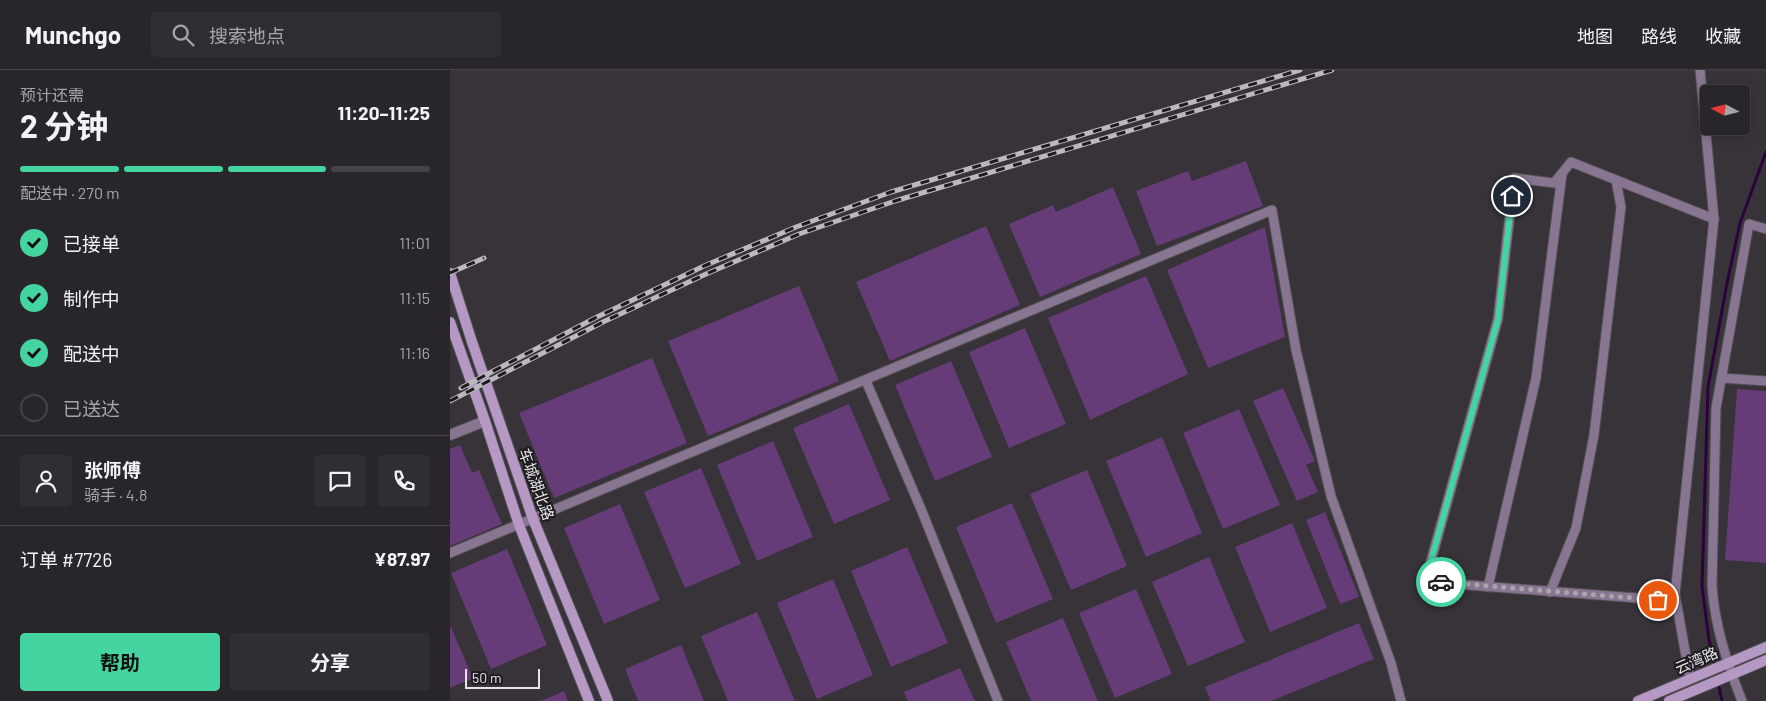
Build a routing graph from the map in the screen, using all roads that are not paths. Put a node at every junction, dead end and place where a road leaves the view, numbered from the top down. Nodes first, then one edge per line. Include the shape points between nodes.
1 (1700, 70) edge
2 (1562, 173) junction
3 (1616, 180) junction
4 (1714, 219) junction
5 (1766, 229) edge
6 (450, 273) edge
7 (450, 322) edge
8 (1721, 378) junction
9 (866, 381) junction
10 (1766, 381) edge
11 (485, 421) junction
12 (450, 435) edge
13 (533, 519) junction
14 (519, 525) junction
15 (450, 554) edge
16 (1488, 587) junction
17 (1550, 592) junction
18 (1676, 601) junction
19 (1766, 647) edge
20 (1766, 660) edge
21 (1726, 664) junction
22 (1730, 675) junction
23 (1690, 679) junction
24 (589, 701) edge
25 (608, 701) edge
26 (998, 701) edge
27 (1401, 701) edge
28 (1638, 701) edge
29 (1669, 701) edge
30 (1742, 701) edge

1 - 4 street
2 - 3 street via 1571,162
2 - 16 street via 1536,378
2 - 16 street via 1554,183 1514,178 1498,319 1429,568 1442,583
3 - 4 street
3 - 17 street via 1621,207 1594,435 1576,528
4 - 18 street
5 - 8 street via 1749,224
6 - 13 main road, 车城湖北路
7 - 11 main road, 车城湖北路
8 - 10 street
8 - 21 street via 1716,408 1712,586 1714,612
9 - 13 street
9 - 26 street
9 - 27 street via 1272,210 1296,350 1331,496
11 - 12 street
11 - 14 main road, 车城湖北路
13 - 14 street
13 - 25 main road, 车城湖北路
14 - 15 street
14 - 24 main road, 车城湖北路
16 - 17 street
17 - 18 street
18 - 23 street
19 - 21 main road, 云湾路
20 - 22 main road, 云湾路
21 - 22 street
21 - 23 main road, 云湾路
22 - 29 main road, 云湾路
22 - 30 street
23 - 28 main road, 云湾路

